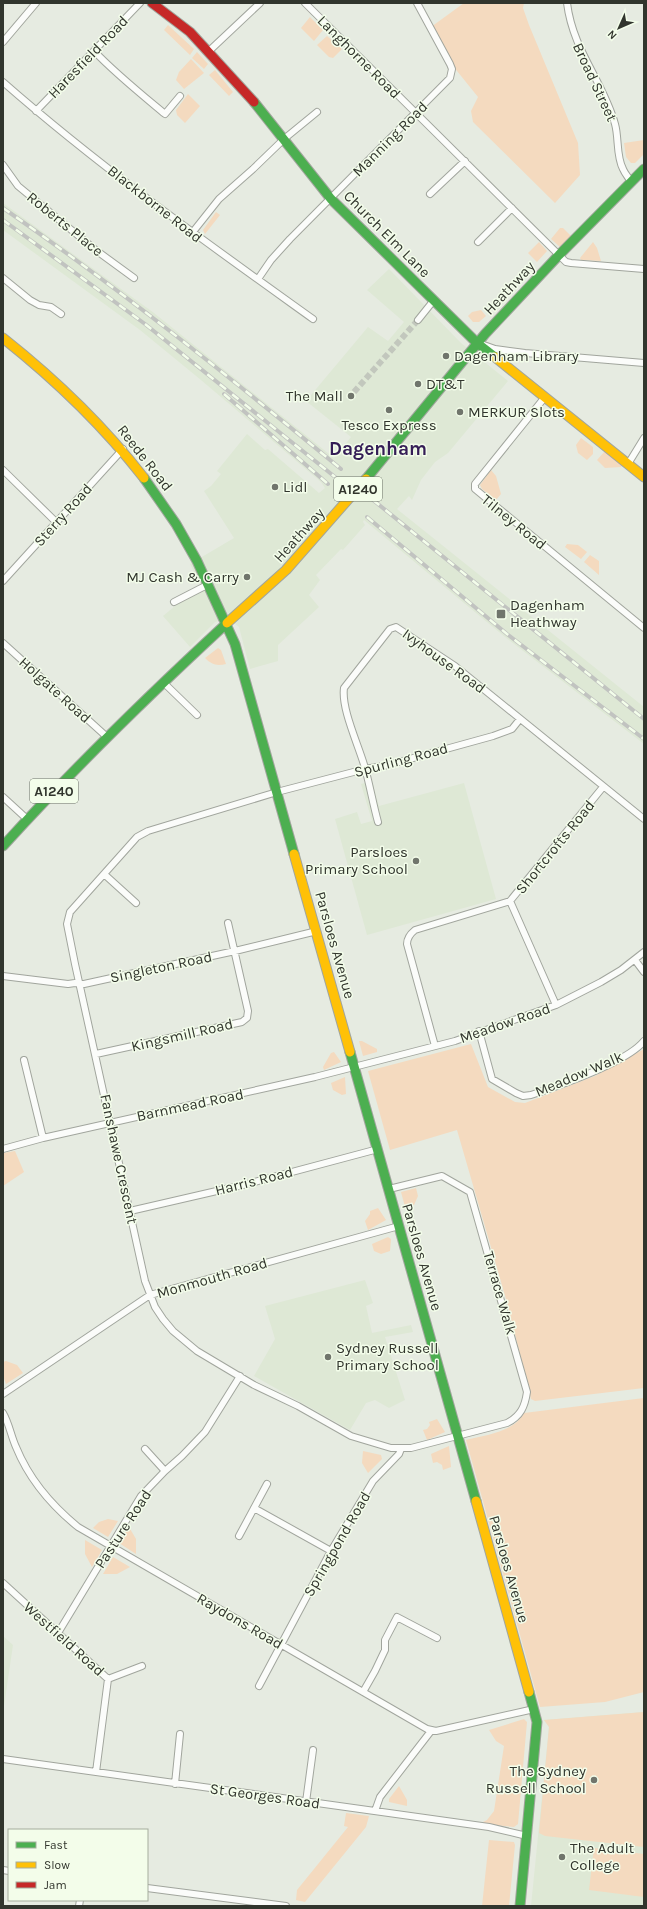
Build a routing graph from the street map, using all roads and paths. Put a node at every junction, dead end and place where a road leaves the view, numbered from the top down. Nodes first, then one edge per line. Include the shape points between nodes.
1 (36, 3) edge
2 (140, 3) edge
3 (152, 3) edge
4 (260, 3) edge
5 (305, 3) edge
6 (418, 3) edge
7 (567, 3) edge
8 (3, 42) edge
9 (94, 51) junction
10 (208, 52) junction
11 (3, 82) edge
12 (180, 96) dead end
13 (36, 112) junction
14 (317, 112) dead end
15 (416, 113) junction
16 (284, 139) junction
17 (465, 161) junction
18 (3, 165) edge
19 (644, 169) edge
20 (631, 182) junction
21 (430, 194) dead end
22 (331, 199) junction
23 (512, 208) junction
24 (192, 233) junction
25 (478, 242) dead end
26 (559, 255) junction
27 (644, 268) edge
28 (3, 278) edge
29 (134, 278) dead end
30 (258, 279) junction
31 (434, 300) junction
32 (61, 314) dead end
33 (313, 318) dead end
34 (418, 320) tunnel mouth
35 (3, 338) edge
36 (477, 343) junction
37 (644, 363) edge
38 (545, 397) junction
39 (644, 438) edge
40 (123, 449) junction
41 (628, 464) junction
42 (3, 470) edge
43 (644, 477) edge
44 (56, 522) junction
45 (3, 581) edge
46 (209, 584) junction
47 (174, 602) dead end
48 (227, 624) junction
49 (644, 628) edge
50 (3, 644) edge
51 (164, 683) junction
52 (197, 715) dead end
53 (520, 720) junction
54 (107, 737) junction
55 (365, 769) junction
56 (603, 787) junction
57 (277, 792) junction
58 (3, 797) edge
59 (644, 819) edge
60 (27, 820) junction
61 (378, 822) dead end
62 (3, 846) edge
63 (104, 874) junction
64 (510, 901) junction
65 (136, 903) dead end
66 (228, 923) dead end
67 (317, 931) junction
68 (235, 951) junction
69 (644, 952) edge
70 (635, 960) junction
71 (644, 972) edge
72 (3, 976) edge
73 (80, 983) junction
74 (556, 1006) junction
75 (479, 1031) junction
76 (644, 1041) edge
77 (435, 1046) junction
78 (96, 1054) junction
79 (24, 1060) dead end
80 (354, 1066) junction
81 (110, 1122) junction
82 (43, 1138) junction
83 (3, 1149) edge
84 (378, 1149) junction
85 (389, 1189) junction
86 (130, 1211) junction
87 (399, 1226) junction
88 (150, 1295) junction
89 (240, 1376) junction
90 (3, 1394) edge
91 (3, 1413) edge
92 (458, 1436) junction
93 (145, 1449) dead end
94 (401, 1449) junction
95 (164, 1470) junction
96 (267, 1484) dead end
97 (254, 1508) junction
98 (239, 1536) dead end
99 (110, 1546) junction
100 (331, 1551) junction
101 (3, 1583) edge
102 (58, 1633) junction
103 (437, 1638) dead end
104 (281, 1645) junction
105 (142, 1666) dead end
106 (108, 1679) junction
107 (259, 1686) dead end
108 (363, 1692) junction
109 (534, 1709) junction
110 (431, 1731) junction
111 (180, 1734) dead end
112 (313, 1750) dead end
113 (3, 1759) edge
114 (96, 1772) junction
115 (175, 1784) junction
116 (306, 1802) junction
117 (375, 1811) junction
118 (527, 1836) junction
119 (148, 1888) edge
120 (286, 1906) edge
121 (520, 1906) edge

1 - 8 street
2 - 9 street, Haresfield Road
3 - 10 street, Church Elm Lane via 190,32
4 - 10 street
5 - 15 street, Langhorne Road
6 - 15 street, Manning Road via 452,69 447,81
7 - 20 street, Broad Street via 575,39 613,116 621,165
9 - 12 street via 119,76 165,114
9 - 13 street, Haresfield Road
10 - 16 street, Church Elm Lane via 255,102
11 - 13 street, Blackborne Road
13 - 24 street, Blackborne Road
14 - 16 street
15 - 17 street, Langhorne Road
15 - 22 street, Manning Road
16 - 22 street, Church Elm Lane
16 - 24 street via 253,170 218,199
17 - 21 street
17 - 23 street, Langhorne Road
18 - 29 street, Roberts Place via 18,186
19 - 20 street, Heathway / A1240
20 - 26 street, Heathway / A1240
22 - 30 street, Manning Road via 271,260
22 - 31 street, Church Elm Lane
23 - 25 street
23 - 26 street, Langhorne Road
24 - 30 street, Blackborne Road
26 - 27 street, Langhorne Road via 571,264
26 - 36 street, Heathway / A1240
28 - 32 street via 30,300 51,307
30 - 33 street, Blackborne Road
31 - 34 street
31 - 36 street, Church Elm Lane
35 - 40 street, Reede Road via 79,402
36 - 37 street via 495,349
36 - 38 street, Church Elm Lane
36 - 48 street, Heathway / A1240 via 321,532 286,570
38 - 41 street, Church Elm Lane
38 - 49 street, Tilney Road via 476,484 475,489
39 - 41 street
40 - 44 street, Sterry Road
40 - 46 street, Reede Road via 173,519
41 - 43 street, Church Elm Lane
42 - 44 street
44 - 45 street, Sterry Road
46 - 47 street
46 - 48 street, Reede Road
48 - 51 street, Heathway / A1240
48 - 57 street, Parsloes Avenue
50 - 54 street, Holgate Road
51 - 52 street
51 - 54 street, Heathway / A1240
53 - 55 street, Spurling Road via 512,729 500,734
53 - 55 street, Ivyhouse Road via 455,666 400,629 393,628 344,688 343,697
53 - 56 street, Ivyhouse Road
54 - 60 street, Heathway / A1240
55 - 57 street, Spurling Road
55 - 61 street, Ivyhouse Road
56 - 59 street, Ivyhouse Road
56 - 64 street, Shortcrofts Road
57 - 63 street, Fanshawe Crescent via 148,831 137,837
57 - 67 street, Parsloes Avenue
58 - 60 street
60 - 62 street, Heathway / A1240
63 - 65 street
63 - 73 street, Fanshawe Crescent via 67,918
64 - 74 street
64 - 77 street, Shortcrofts Road via 416,930 407,939
66 - 68 street, Kingsmill Road
67 - 68 street, Singleton Road
67 - 80 street, Parsloes Avenue
68 - 73 street, Singleton Road
68 - 78 street, Kingsmill Road via 248,1011 247,1018 242,1022
69 - 70 street, Meadow Road
70 - 71 street
70 - 74 street, Meadow Road
72 - 73 street, Singleton Road via 68,984
73 - 78 street, Fanshawe Crescent
74 - 75 street, Meadow Road
75 - 76 street, Meadow Walk via 492,1079 523,1096 585,1075 632,1052
75 - 77 street, Meadow Road
77 - 80 street, Meadow Road
78 - 81 street, Fanshawe Crescent
79 - 82 street
80 - 81 street, Barnmead Road via 315,1078
80 - 84 street, Parsloes Avenue
81 - 82 street, Barnmead Road
81 - 86 street, Fanshawe Crescent
82 - 83 street, Barnmead Road
84 - 85 street, Parsloes Avenue
84 - 86 street, Harris Road via 247,1184
85 - 87 street, Parsloes Avenue
85 - 92 street, Terrace Walk via 442,1176 470,1192 528,1392 525,1406 515,1419
86 - 88 street, Fanshawe Crescent
87 - 88 street, Monmouth Road
87 - 92 street, Parsloes Avenue
88 - 89 street, Fanshawe Crescent via 163,1319 185,1342
88 - 90 street, Monmouth Road
89 - 94 street, Fanshawe Crescent via 351,1436
89 - 95 street, Pasture Road via 205,1432
91 - 99 street, Raydons Road via 20,1458 41,1490 68,1518
92 - 94 street, Fanshawe Crescent
92 - 109 street, Parsloes Avenue
93 - 95 street
94 - 100 street, Springpond Road via 373,1481
95 - 99 street, Pasture Road via 141,1496
96 - 97 street
97 - 98 street
97 - 100 street
99 - 102 street, Pasture Road
99 - 104 street, Raydons Road
100 - 104 street, Springpond Road
101 - 102 street, Westfield Road
102 - 106 street, Westfield Road
103 - 108 street via 397,1617 385,1640 385,1650
104 - 107 street, Springpond Road
104 - 108 street, Raydons Road
105 - 106 street
106 - 114 street, Westfield Road
108 - 110 street, Raydons Road
109 - 110 street
109 - 118 street, Parsloes Avenue via 537,1737
110 - 117 street via 380,1797
111 - 115 street
112 - 116 street
113 - 114 street, St Georges Road
114 - 115 street, St Georges Road
115 - 116 street, St Georges Road
116 - 117 street, St Georges Road
117 - 118 street, St Georges Road via 489,1827
118 - 121 street, Parsloes Avenue
119 - 120 street

